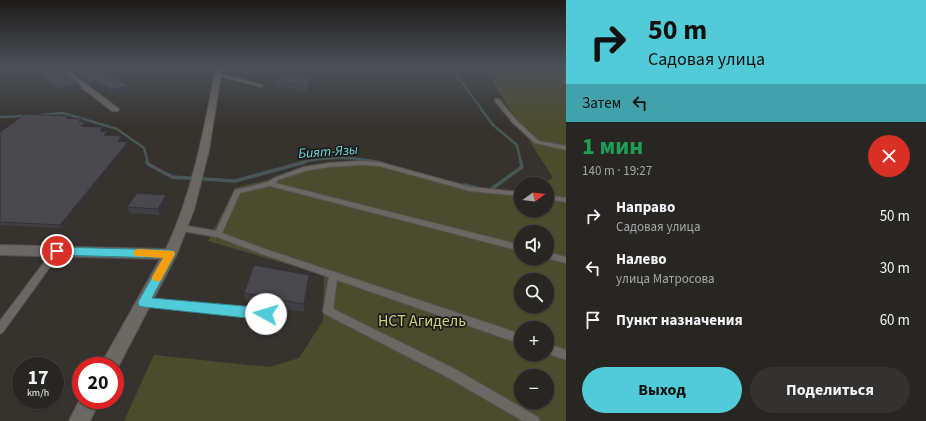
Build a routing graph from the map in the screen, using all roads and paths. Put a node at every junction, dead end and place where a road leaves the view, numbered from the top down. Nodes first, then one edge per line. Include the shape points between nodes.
1 (85, 87) edge
2 (215, 87) edge
3 (497, 100) dead end
4 (115, 109) dead end
5 (566, 148) edge
6 (270, 184) junction
7 (514, 193) edge
8 (554, 198) edge
9 (566, 200) edge
10 (182, 228) junction
11 (218, 234) junction
12 (514, 246) edge
13 (0, 250) edge
14 (57, 251) junction
15 (170, 254) junction
16 (554, 257) edge
17 (566, 260) edge
18 (333, 276) junction
19 (144, 302) junction
20 (266, 314) dead end
21 (0, 329) edge
22 (514, 337) edge
23 (554, 351) edge
24 (566, 355) edge
25 (114, 357) edge
26 (85, 409) edge
27 (79, 421) edge
28 (534, 421) edge

1 - 4 main road
2 - 10 main road via 195,188
3 - 5 lane via 515,122 537,142
6 - 7 lane via 276,179 304,169 360,163 379,164 470,189
6 - 11 lane via 237,191
6 - 12 lane
8 - 9 lane
10 - 11 lane
10 - 15 main road
11 - 18 lane
13 - 14 main road
14 - 15 main road
14 - 21 lane
15 - 19 main road
16 - 17 lane
18 - 22 lane
18 - 28 lane via 328,311 451,373
19 - 20 lane
19 - 25 main road
23 - 24 lane
26 - 27 main road

